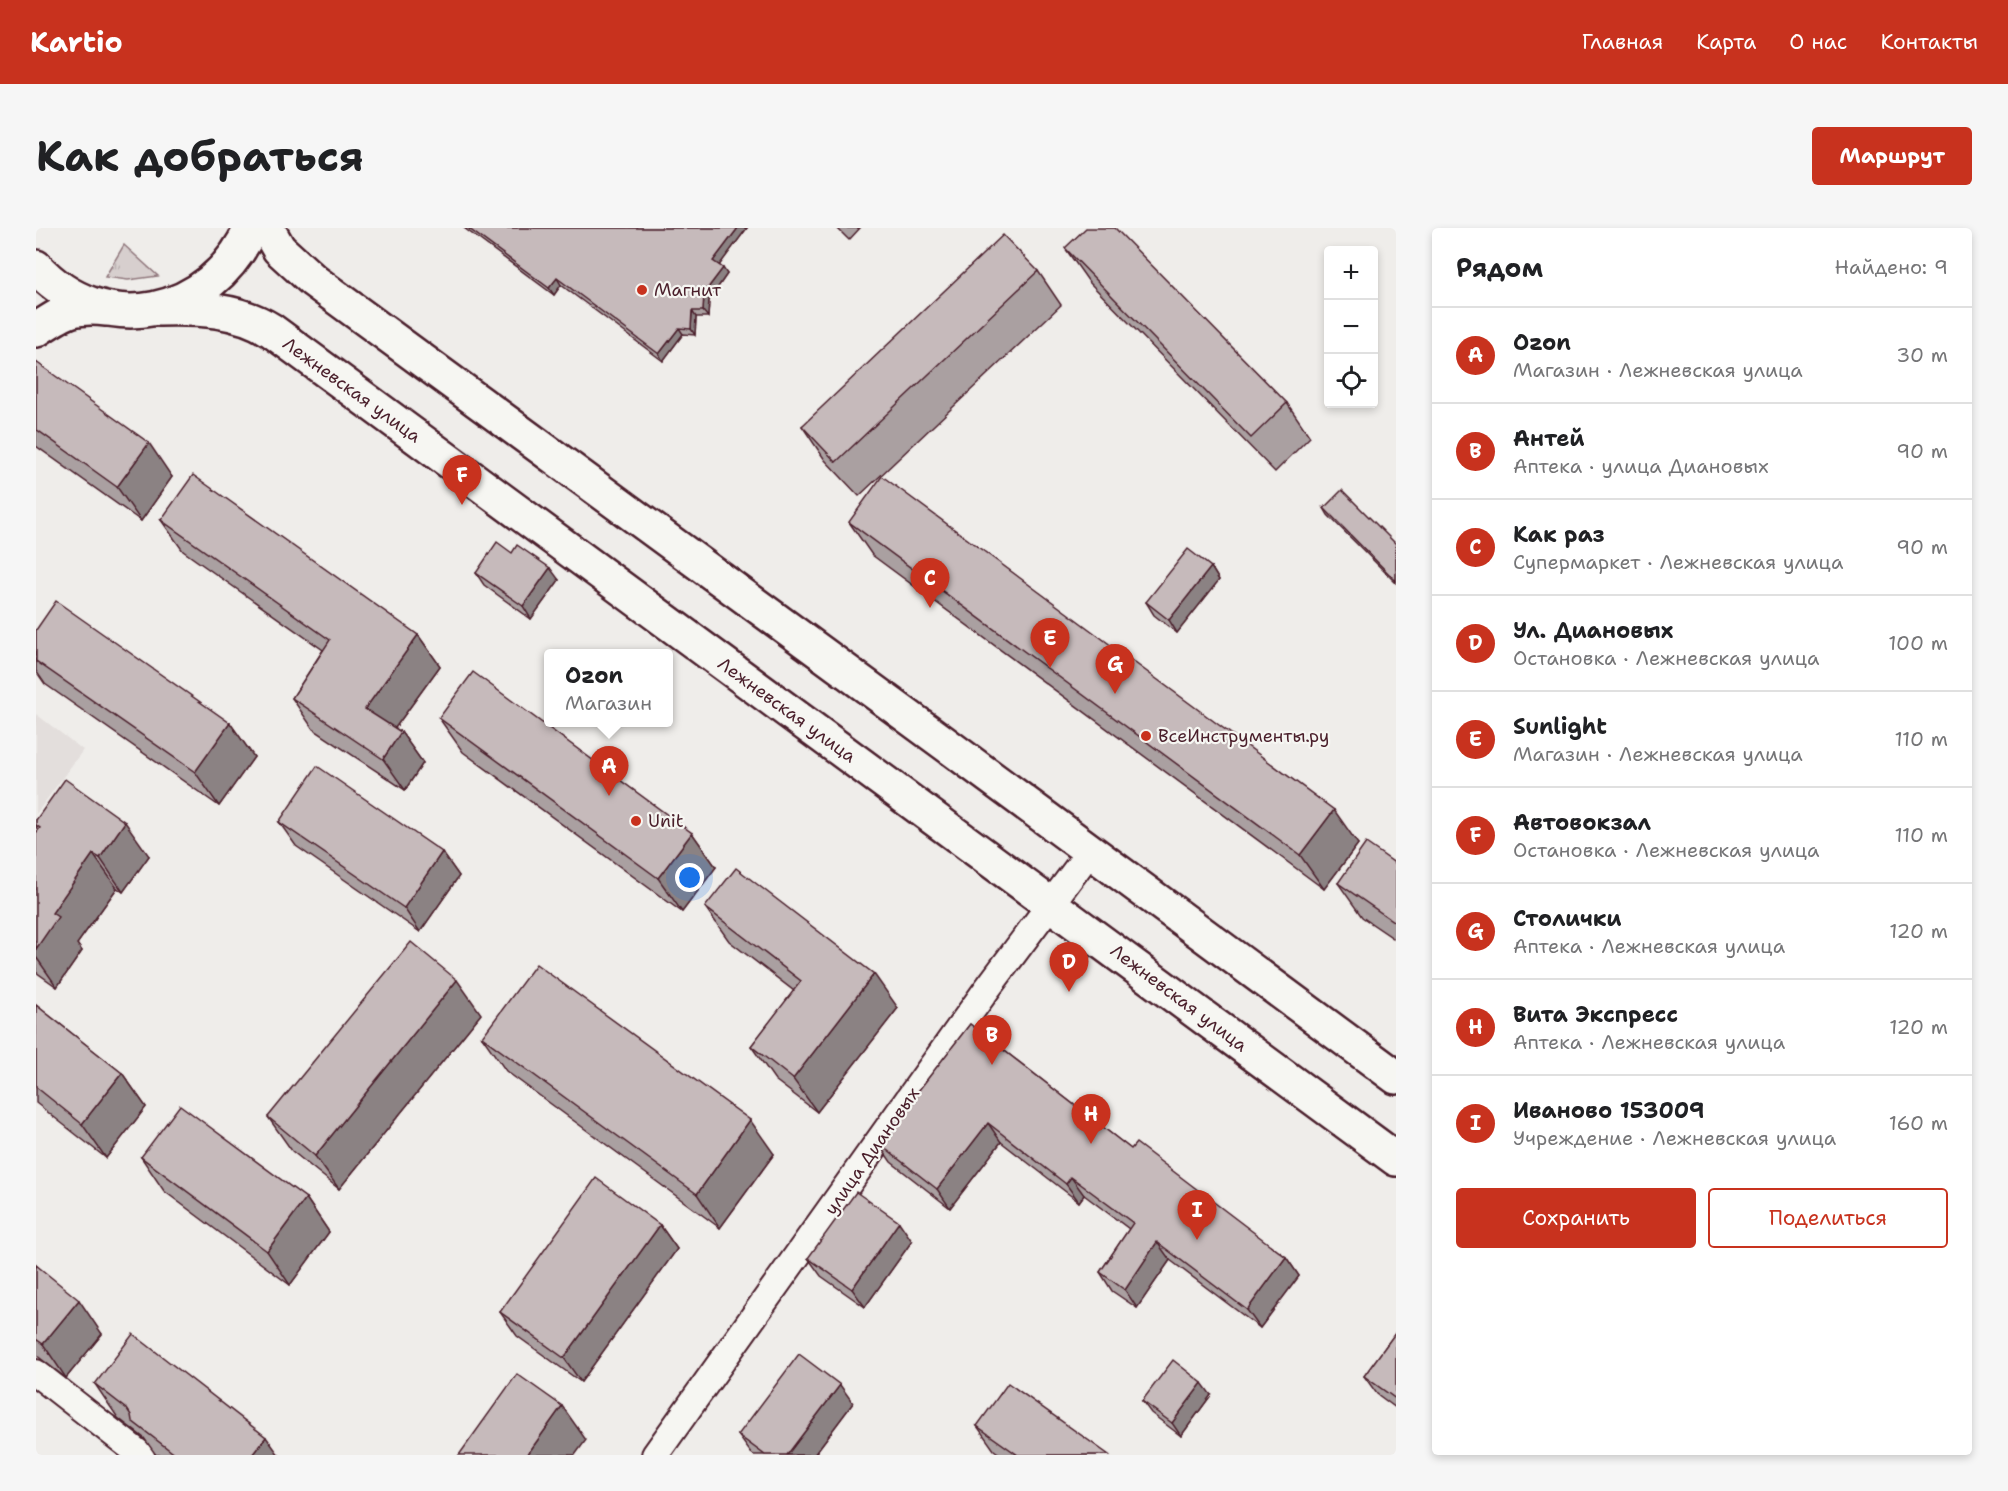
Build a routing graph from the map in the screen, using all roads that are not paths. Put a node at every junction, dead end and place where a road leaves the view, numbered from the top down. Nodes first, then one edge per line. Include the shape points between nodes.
1 (251, 228) edge
2 (267, 228) edge
3 (36, 267) edge
4 (107, 309) junction
5 (159, 309) junction
6 (36, 330) edge
7 (1091, 850) junction
8 (1051, 903) junction
9 (1396, 1077) edge
10 (1396, 1159) edge
11 (36, 1373) edge
12 (141, 1455) edge
13 (656, 1455) edge

1 - 5 main road via 236,256 215,279 189,297
2 - 7 main road via 279,249 314,281
3 - 4 main road via 57,287
4 - 5 main road, Лежневская улица
4 - 6 main road, Лежневская улица via 71,309
5 - 8 main road, Лежневская улица via 230,314 271,330
7 - 8 street, улица Диановых
7 - 9 main road
8 - 10 main road, Лежневская улица
8 - 13 street, улица Диановых
11 - 12 street

